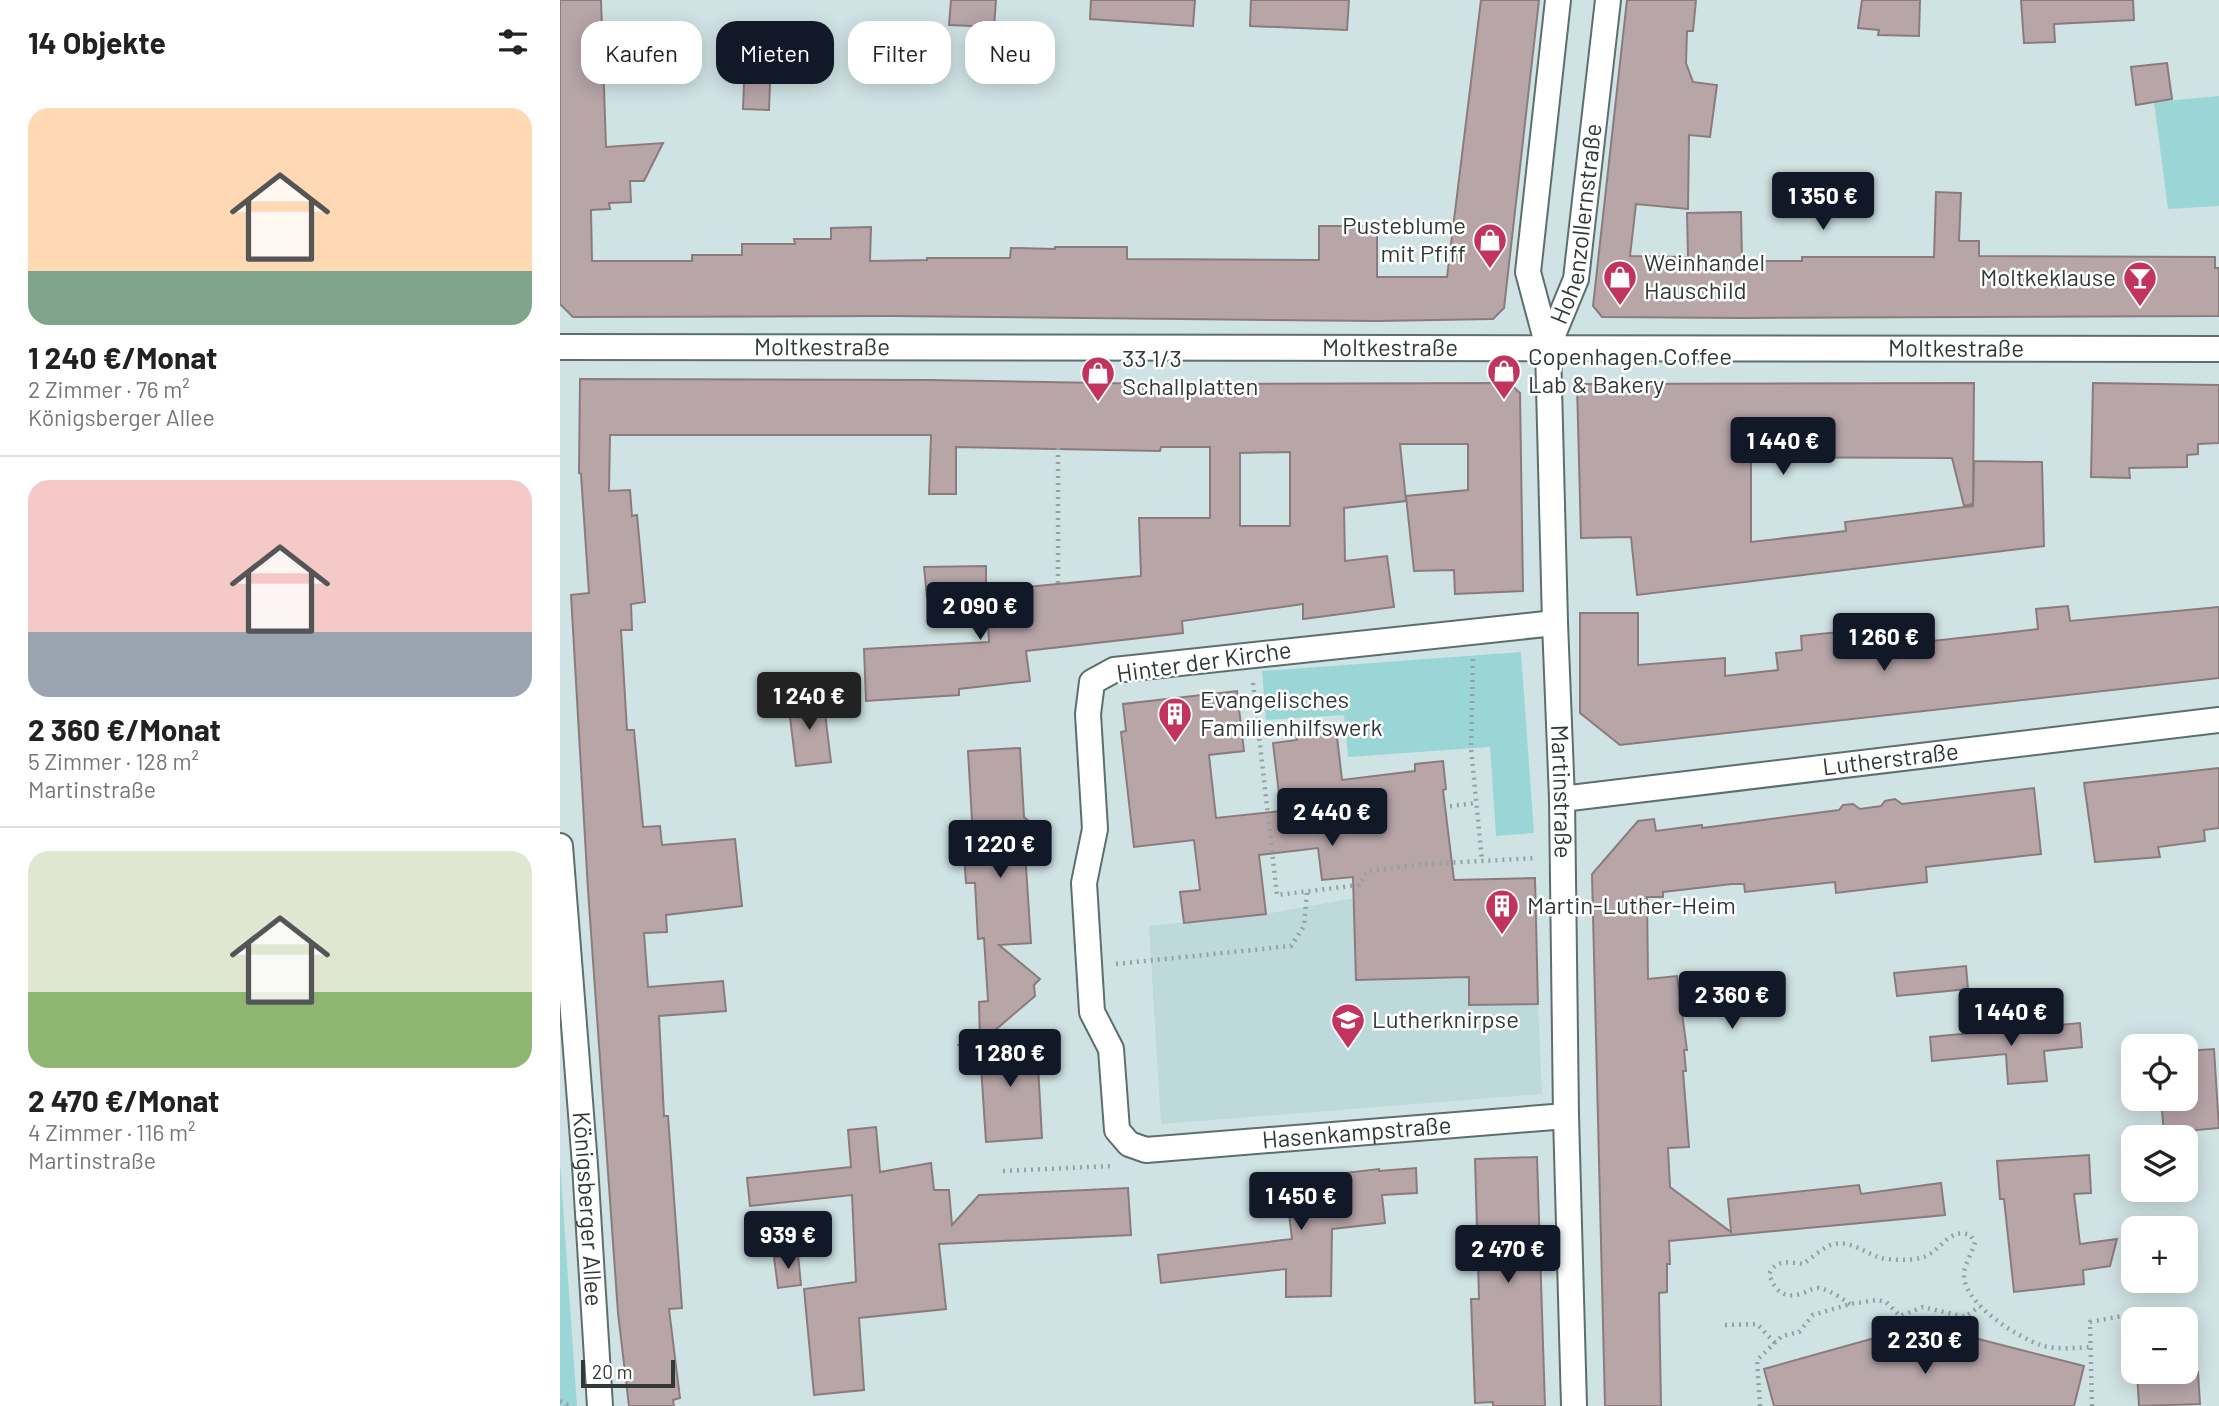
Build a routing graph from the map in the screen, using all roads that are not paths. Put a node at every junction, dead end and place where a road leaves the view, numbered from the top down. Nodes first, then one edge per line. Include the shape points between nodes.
1 (1558, 0) edge
2 (1608, 0) edge
3 (560, 347) edge
4 (1548, 347) junction
5 (2219, 349) edge
6 (1555, 623) junction
7 (2219, 720) edge
8 (1562, 799) junction
9 (560, 846) edge
10 (1566, 1116) junction
11 (1146, 1150) joint
12 (600, 1406) edge
13 (1574, 1406) edge

1 - 4 street, Hohenzollernstraße via 1528,272
2 - 4 street, Hohenzollernstraße via 1576,279
3 - 4 street, Moltkestraße
4 - 5 street, Moltkestraße
4 - 6 street, Martinstraße
6 - 8 street, Martinstraße
6 - 11 street, Hinter der Kirche via 1114,670 1092,682 1088,714 1095,829 1084,883 1093,1012 1111,1049 1117,1130 1129,1143
7 - 8 street, Lutherstraße
8 - 10 street, Martinstraße
9 - 12 street, Königsberger Allee
10 - 11 street, Hasenkampstraße
10 - 13 street, Martinstraße

